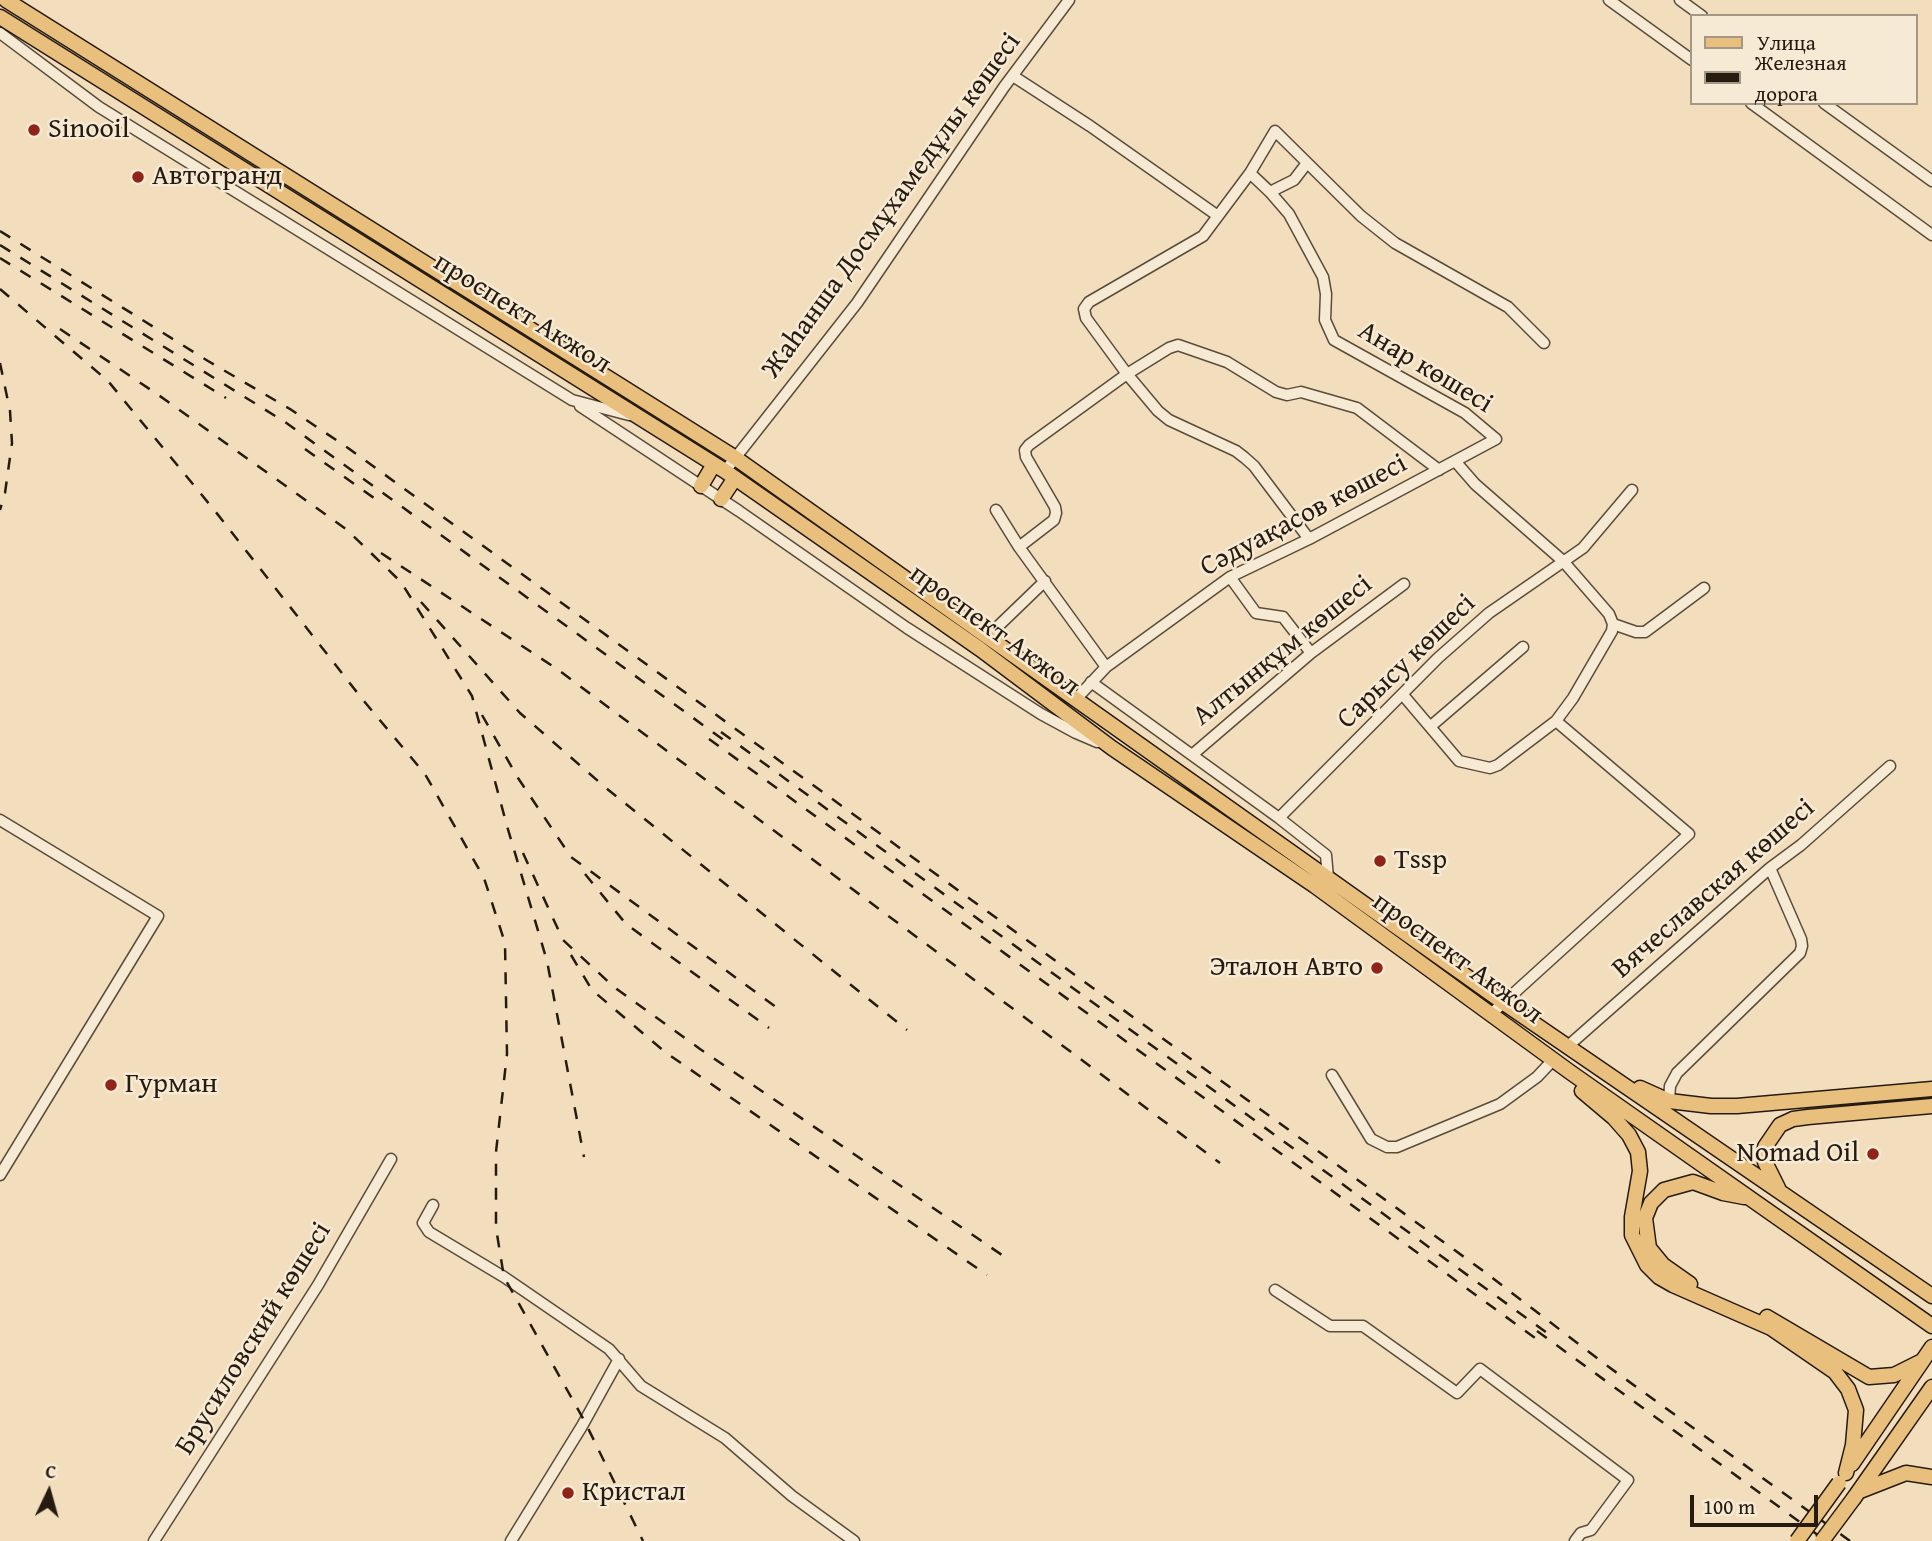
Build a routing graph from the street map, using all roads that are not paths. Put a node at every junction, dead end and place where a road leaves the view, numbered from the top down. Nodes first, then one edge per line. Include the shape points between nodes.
1 (6, 0) edge
2 (1069, 0) edge
3 (1609, 0) edge
4 (1680, 0) edge
5 (1699, 14) edge
6 (0, 17) edge
7 (0, 33) edge
8 (1690, 59) edge
9 (1013, 76) junction
10 (1754, 105) edge
11 (1827, 105) edge
12 (1307, 163) junction
13 (1250, 173) junction
14 (1932, 181) edge
15 (302, 186) junction
16 (1270, 192) junction
17 (293, 201) junction
18 (1218, 216) junction
19 (1932, 235) edge
20 (1544, 343) dead end
21 (1127, 374) junction
22 (572, 400) junction
23 (642, 418) junction
24 (1496, 439) joint
25 (734, 457) junction
26 (1455, 461) junction
27 (1439, 470) junction
28 (724, 471) junction
29 (701, 486) junction
30 (1632, 490) dead end
31 (721, 499) junction
32 (996, 510) dead end
33 (1309, 539) junction
34 (1019, 547) junction
35 (1563, 561) junction
36 (1230, 577) junction
37 (1045, 581) junction
38 (1405, 584) dead end
39 (1704, 588) dead end
40 (1613, 624) junction
41 (988, 636) junction
42 (1523, 647) dead end
43 (1311, 653) junction
44 (1106, 667) junction
45 (1091, 682) junction
46 (1403, 695) junction
47 (1077, 698) junction
48 (1556, 721) junction
49 (1431, 726) junction
50 (1112, 748) junction
51 (1192, 755) junction
52 (1890, 766) dead end
53 (1279, 818) junction
54 (0, 820) edge
55 (1770, 868) junction
56 (1328, 878) junction
57 (1504, 1003) junction
58 (1492, 1014) junction
59 (1568, 1046) junction
60 (1553, 1060) junction
61 (1570, 1072) junction
62 (1609, 1074) junction
63 (1332, 1075) dead end
64 (1932, 1089) edge
65 (1669, 1101) junction
66 (1932, 1106) edge
67 (391, 1159) dead end
68 (0, 1175) edge
69 (1783, 1195) junction
70 (1748, 1198) junction
71 (433, 1205) dead end
72 (1275, 1290) dead end
73 (1932, 1296) edge
74 (1932, 1325) edge
75 (1932, 1347) edge
76 (619, 1360) junction
77 (1922, 1362) junction
78 (1932, 1387) edge
79 (1932, 1476) edge
80 (1842, 1478) junction
81 (1856, 1495) junction
82 (154, 1541) edge
83 (511, 1541) edge
84 (854, 1541) edge
85 (1575, 1541) edge
86 (1797, 1541) edge
87 (1822, 1541) edge

1 - 15 main road, проспект Акжол
2 - 9 street, Жаһанша Досмұхамедұлы көшесі
3 - 8 street
4 - 5 street
6 - 17 main road, проспект Акжол
7 - 22 street via 99,107
9 - 18 street
9 - 25 street, Жаһанша Досмұхамедұлы көшесі via 857,303
10 - 19 street
11 - 14 street
12 - 13 street via 1275,131
12 - 16 street via 1294,180
12 - 20 street via 1395,243 1508,307
13 - 16 street
13 - 18 street
15 - 17 main road
15 - 25 main road, проспект Акжол
16 - 24 street, Анар көшесі via 1289,214 1322,277 1325,320 1334,341 1465,413
17 - 23 main road, проспект Акжол
18 - 21 street via 1203,236 1088,302 1086,318
21 - 27 street via 1178,345 1227,362 1276,392 1301,392 1357,408
21 - 33 street via 1169,420 1236,451 1254,466
21 - 34 street via 1028,445 1026,457 1056,513 1054,520
22 - 23 street
22 - 29 street
23 - 28 main road, проспект Акжол
24 - 26 street, Сәдуақасов көшесі
25 - 28 street, Жаһанша Досмұхамедұлы көшесі
25 - 41 main road, проспект Акжол
26 - 27 street, Сәдуақасов көшесі
26 - 35 street
27 - 33 street, Сәдуақасов көшесі
28 - 29 main road
28 - 31 main road
28 - 50 main road, проспект Акжол via 980,649
29 - 31 street
30 - 35 street, Сарысу көшесі via 1583,548
31 - 50 street via 985,678 1062,726
32 - 34 street
33 - 36 street, Сәдуақасов көшесі
34 - 37 street
35 - 40 street
35 - 46 street, Сарысу көшесі via 1489,613
36 - 43 street via 1255,613 1283,617
36 - 44 street, Сәдуақасов көшесі
37 - 41 street
37 - 44 street
38 - 43 street, Алтынқұм көшесі
39 - 40 street via 1645,632
40 - 48 street
41 - 47 main road, проспект Акжол
42 - 49 street
43 - 51 street, Алтынқұм көшесі
44 - 45 street, Сәдуақасов көшесі
45 - 47 street, Сәдуақасов көшесі
45 - 51 street
46 - 49 street
46 - 53 street, Сарысу көшесі
47 - 56 main road, проспект Акжол
48 - 49 street via 1490,768 1459,761
48 - 57 street via 1689,834
50 - 58 main road, проспект Акжол
51 - 53 street
52 - 55 street, Вячеславская көшесі
53 - 56 street via 1325,855
54 - 68 street via 158,916
55 - 59 street, Вячеславская көшесі
55 - 65 street via 1801,940 1800,953 1677,1073
56 - 57 main road, проспект Акжол
57 - 58 street
57 - 59 main road, проспект Акжол
58 - 60 main road, проспект Акжол
59 - 62 main road, проспект Акжол
60 - 61 main road, проспект Акжол
60 - 63 street via 1500,1104 1397,1147 1371,1139
61 - 70 main road, проспект Акжол
61 - 80 main road via 1583,1093 1629,1135 1637,1152 1640,1171 1632,1235 1647,1265 1673,1285 1771,1328 1835,1372 1848,1389 1856,1410 1854,1438
62 - 65 main road
62 - 69 main road, проспект Акжол
64 - 65 main road via 1737,1106
66 - 69 main road via 1801,1118 1780,1125 1765,1147 1765,1162
67 - 82 street, Брусиловский көшесі via 318,1285
69 - 73 main road, проспект Акжол
70 - 74 main road, проспект Акжол
70 - 77 main road via 1693,1182 1664,1190 1645,1218 1649,1248 1676,1276 1773,1320 1869,1377 1894,1376
71 - 76 street via 423,1223 429,1232 537,1300
72 - 85 street via 1330,1326 1363,1326 1457,1393 1480,1368 1628,1480 1591,1531 1581,1533
75 - 77 main road
76 - 83 street
76 - 84 street via 641,1386 725,1438 792,1496
77 - 80 main road
78 - 81 main road
79 - 81 main road via 1906,1473
80 - 86 main road, bridge
81 - 87 main road, bridge

